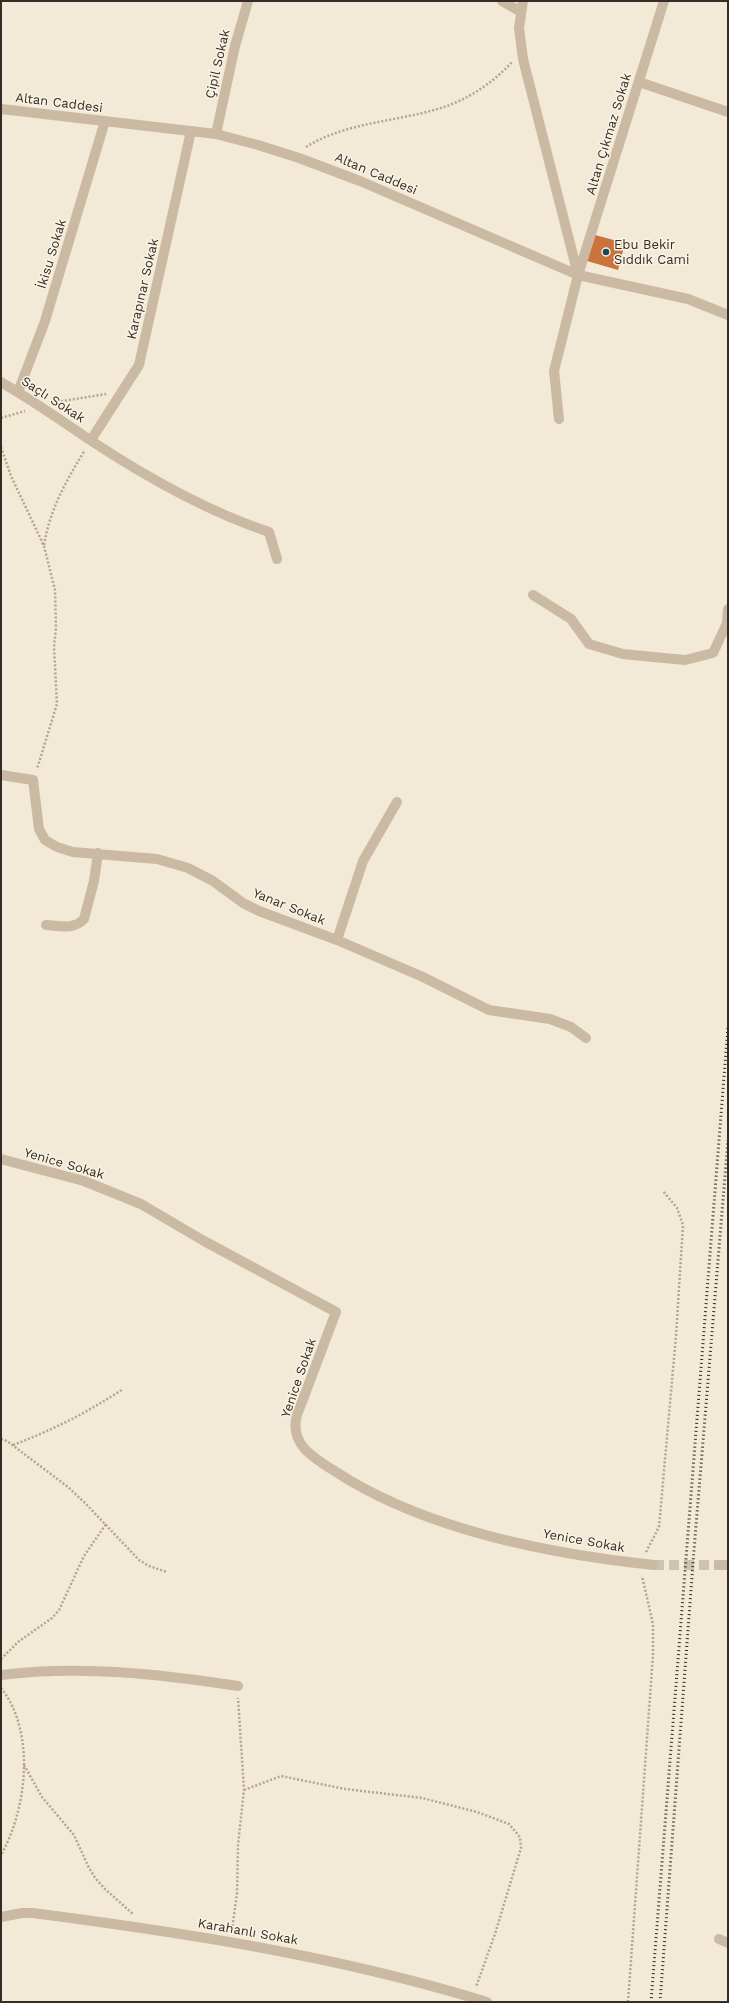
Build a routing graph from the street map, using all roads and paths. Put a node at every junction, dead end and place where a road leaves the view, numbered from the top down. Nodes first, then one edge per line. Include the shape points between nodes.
1 (248, 1) edge
2 (502, 1) edge
3 (523, 1) edge
4 (664, 1) edge
5 (521, 12) junction
6 (522, 50) junction
7 (639, 82) junction
8 (1, 109) edge
9 (728, 112) edge
10 (105, 121) junction
11 (191, 131) junction
12 (216, 134) junction
13 (294, 156) junction
14 (578, 275) junction
15 (728, 315) edge
16 (1, 382) edge
17 (18, 392) junction
18 (122, 392) junction
19 (42, 406) junction
20 (1, 418) edge
21 (559, 419) dead end
22 (91, 440) junction
23 (1, 447) edge
24 (44, 546) junction
25 (277, 559) dead end
26 (533, 595) dead end
27 (728, 609) edge
28 (1, 775) edge
29 (33, 780) junction
30 (397, 802) dead end
31 (98, 853) junction
32 (46, 925) dead end
33 (337, 940) junction
34 (586, 1038) dead end
35 (1, 1159) edge
36 (663, 1191) dead end
37 (123, 1389) dead end
38 (1, 1439) edge
39 (13, 1445) junction
40 (106, 1524) junction
41 (638, 1563) junction
42 (654, 1565) tunnel mouth
43 (167, 1572) dead end
44 (1, 1659) edge
45 (1, 1676) edge
46 (238, 1686) joint
47 (1, 1688) edge
48 (24, 1765) junction
49 (244, 1790) junction
50 (1, 1855) edge
51 (1, 1917) edge
52 (154, 1930) junction
53 (231, 1941) junction
54 (472, 1998) junction
55 (486, 2002) edge
56 (628, 2002) edge

1 - 12 street, Çipil Sokak via 235,46
2 - 5 street
3 - 5 street
4 - 7 street, Altan Çıkmaz Sokak
5 - 6 street via 519,28
6 - 13 path via 488,83 444,107 328,135
6 - 14 street
7 - 9 street
7 - 14 street, Altan Çıkmaz Sokak
8 - 10 street, Altan Caddesi
10 - 11 street, Altan Caddesi
10 - 17 street, İkisu Sokak via 45,321
11 - 12 street, Altan Caddesi
11 - 18 street, Karapınar Sokak via 139,365
12 - 13 street, Altan Caddesi
13 - 14 street, Altan Caddesi via 360,181
14 - 15 street, Altan Caddesi via 688,299
14 - 21 street, Altan Çıkmaz Sokak via 554,371
16 - 17 street, Saçlı Sokak
17 - 19 street, Saçlı Sokak
18 - 19 path
18 - 22 street, Karapınar Sokak
19 - 20 path
19 - 22 street, Saçlı Sokak
22 - 24 path via 55,503
22 - 25 street, Saçlı Sokak via 130,465 202,504 235,520 269,532
23 - 24 path via 11,476
24 - 29 path via 55,590 57,704
26 - 27 street via 571,619 589,644 622,654 685,660 713,653 727,623
28 - 29 street
29 - 31 street, Yanar Sokak via 37,822 42,836 64,850
30 - 33 street via 363,861
31 - 32 street via 84,919 70,927
31 - 33 street, Yanar Sokak via 157,859 188,868 214,881 238,900 259,911
33 - 34 street, Yanar Sokak via 423,976 489,1010 550,1019 571,1027
35 - 41 street, Yenice Sokak via 84,1181 141,1204 336,1312 295,1428 302,1446 344,1478 384,1500 432,1518 538,1547
36 - 41 path via 677,1208 683,1225 676,1336 659,1527 651,1545
37 - 39 path via 62,1425
38 - 39 path
39 - 40 path via 68,1487
40 - 43 path via 131,1554 149,1566
40 - 44 path via 84,1556 59,1610 18,1642
41 - 42 street, Yenice Sokak
41 - 56 path via 653,1624 653,1655
45 - 46 street via 37,1672 103,1671 167,1675
46 - 49 path
47 - 48 path via 18,1722
48 - 50 path via 17,1817
48 - 52 path via 42,1797 74,1835 96,1879
49 - 53 path
49 - 54 path via 281,1776 345,1789 422,1798 476,1812 514,1827 520,1837 521,1848
51 - 52 street, Karahanlı Sokak via 33,1913
52 - 53 street, Karahanlı Sokak
53 - 54 street, Karahanlı Sokak via 348,1964
54 - 55 street, Karahanlı Sokak

